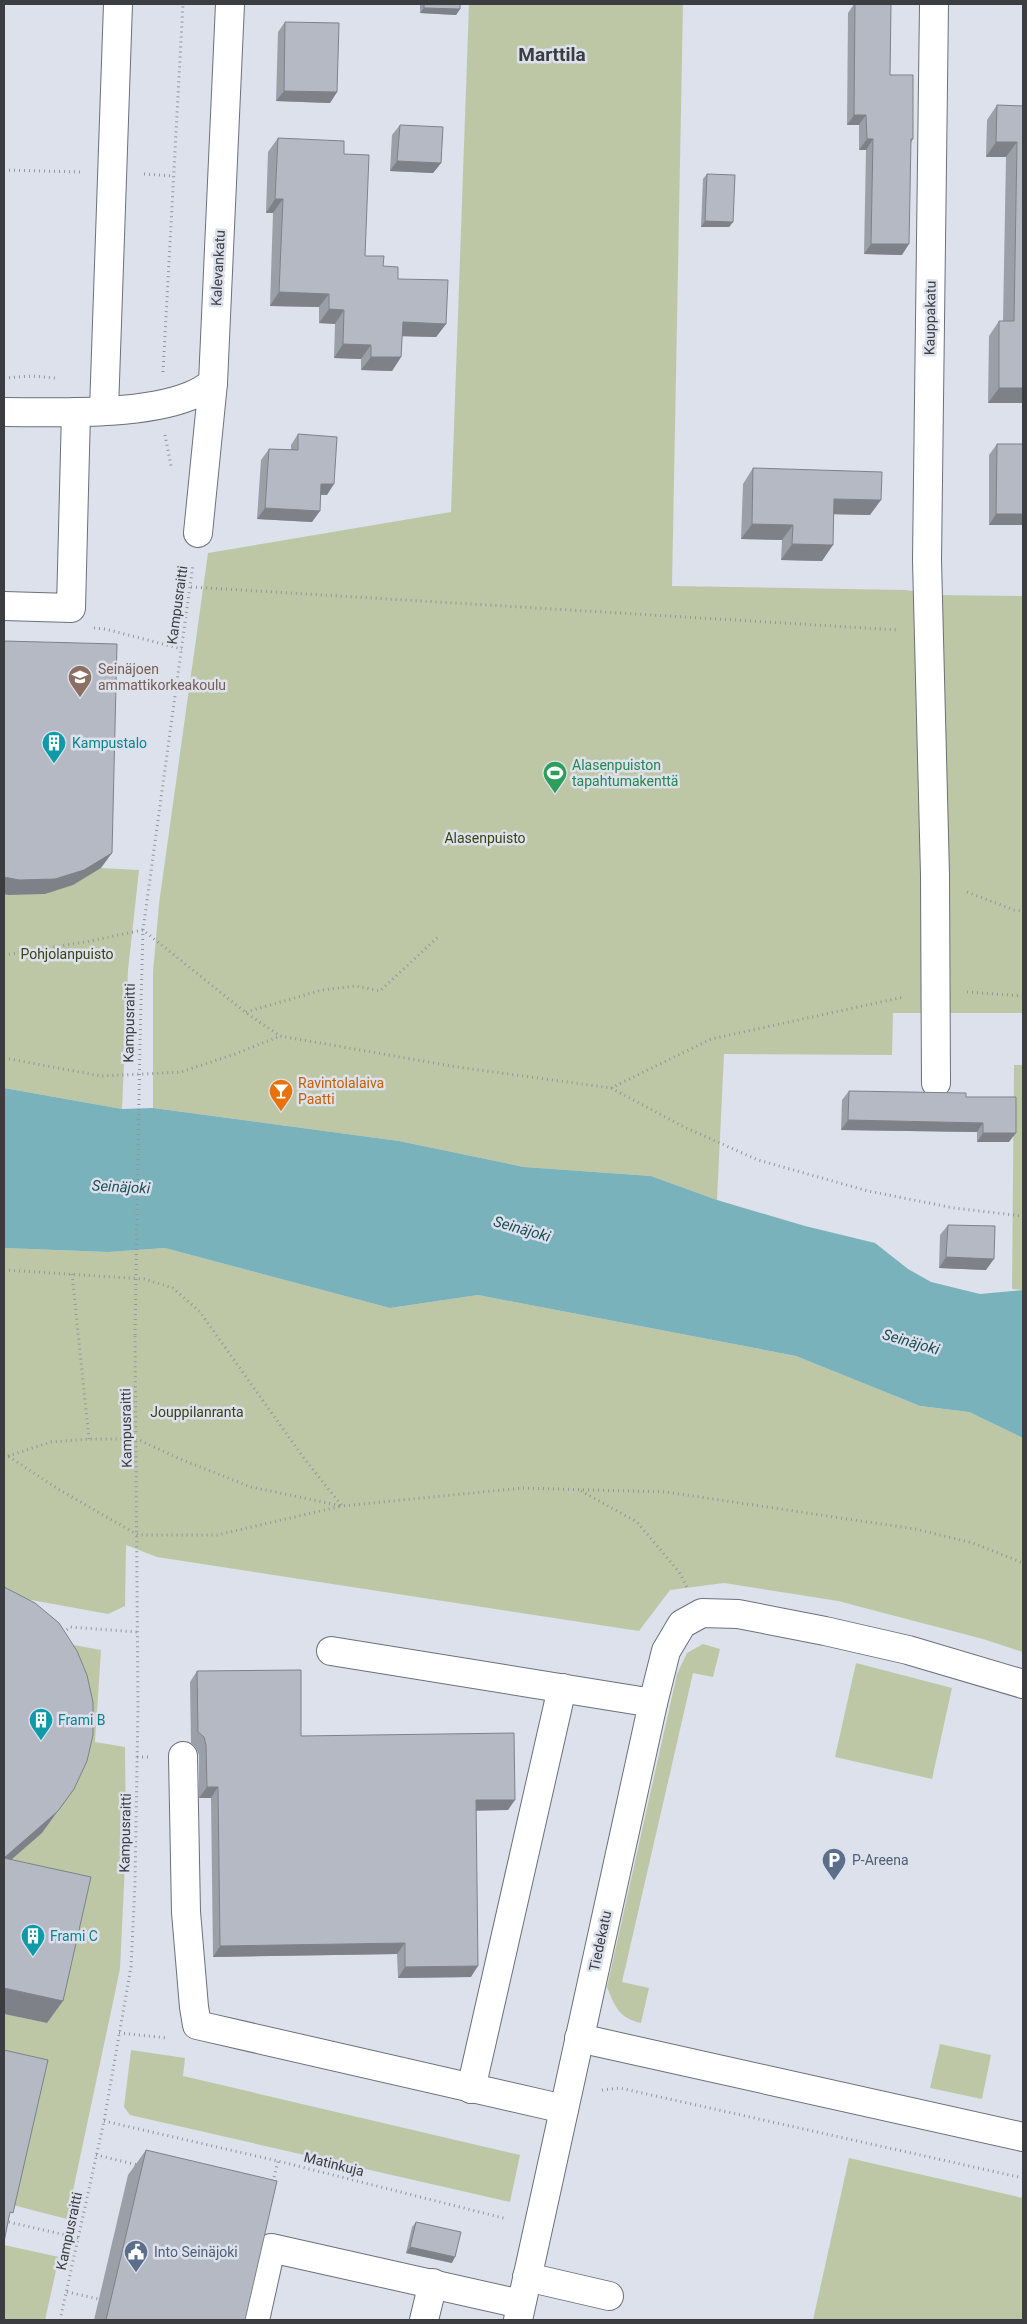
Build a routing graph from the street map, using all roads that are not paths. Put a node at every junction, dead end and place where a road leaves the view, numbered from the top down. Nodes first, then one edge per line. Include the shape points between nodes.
1 (118, 4) edge
2 (230, 4) edge
3 (934, 4) edge
4 (213, 383) junction
5 (104, 410) junction
6 (4, 412) edge
7 (76, 412) junction
8 (198, 532) road end
9 (4, 606) edge
10 (936, 1083) dead end
11 (331, 1652) dead end
12 (1023, 1684) edge
13 (562, 1688) junction
14 (653, 1703) junction
15 (183, 1756) dead end
16 (579, 2038) junction
17 (471, 2089) junction
18 (564, 2109) junction
19 (1023, 2137) edge
20 (527, 2277) junction
21 (433, 2283) junction
22 (609, 2296) dead end
23 (520, 2312) edge
24 (255, 2320) edge
25 (424, 2320) edge

1 - 5 street
2 - 4 street, Kalevankatu
3 - 10 street, Kauppakatu via 928,632 935,875
4 - 5 street via 190,396 163,403
4 - 8 street, Kalevankatu
5 - 7 street
6 - 7 street
7 - 9 street via 70,608
11 - 13 street
12 - 14 street, Tiedekatu via 908,1650 738,1614 702,1613 682,1624 666,1651
13 - 14 street
13 - 17 street
14 - 16 street, Tiedekatu
15 - 17 street via 186,1912 197,2025
16 - 18 street, Tiedekatu
16 - 19 street
17 - 18 street
18 - 20 street, Tiedekatu
20 - 22 street
20 - 23 street, Tiedekatu
21 - 23 street
21 - 24 street via 271,2248
21 - 25 street

